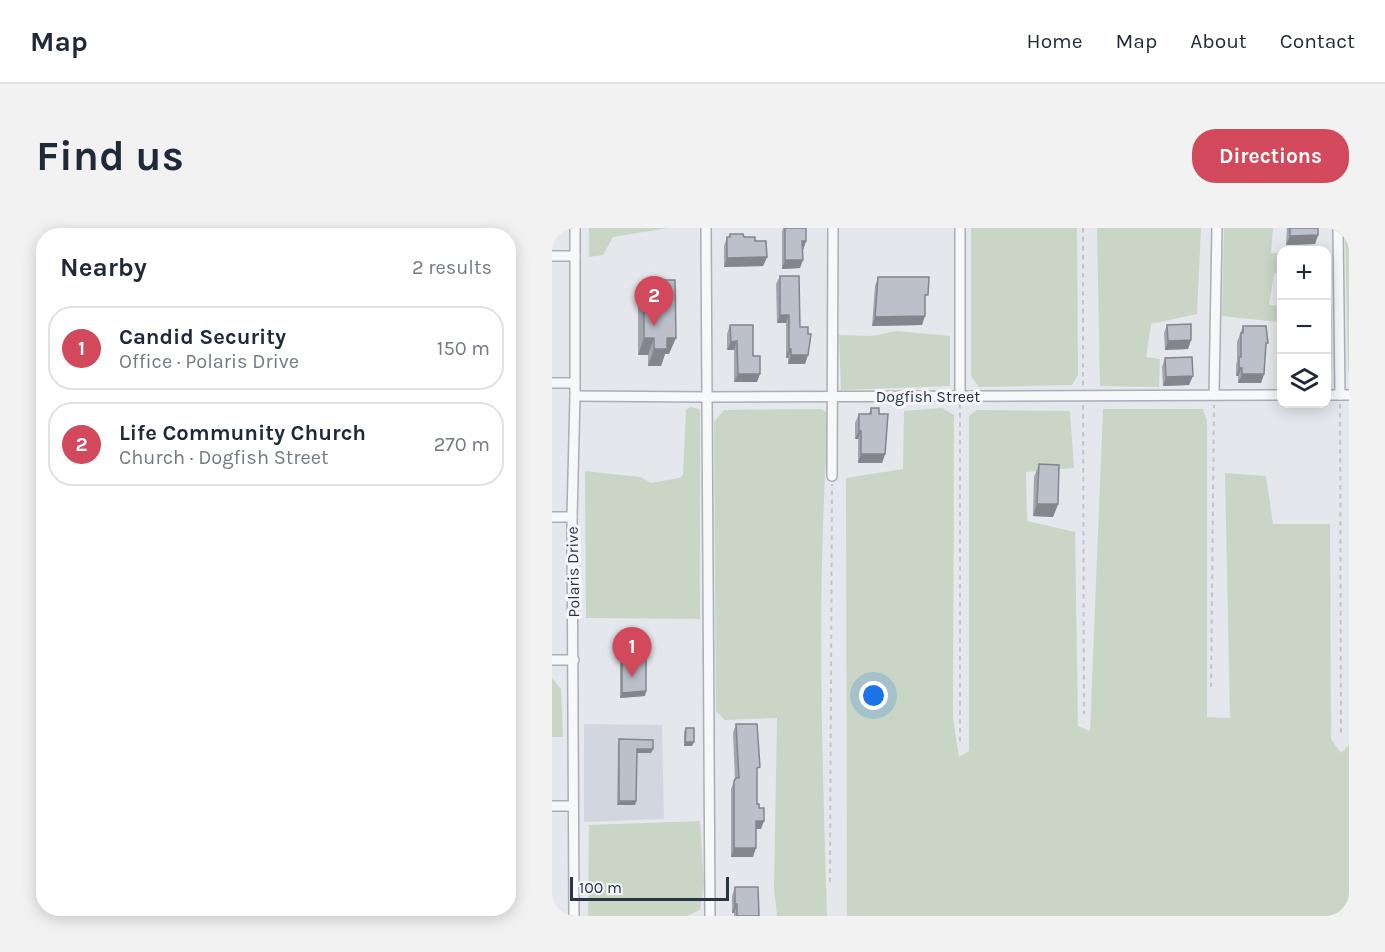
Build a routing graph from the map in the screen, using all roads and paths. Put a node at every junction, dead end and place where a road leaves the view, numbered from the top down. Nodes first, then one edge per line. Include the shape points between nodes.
1 (575, 228) edge
2 (706, 228) edge
3 (833, 228) edge
4 (960, 228) edge
5 (1083, 228) edge
6 (1217, 228) edge
7 (1338, 228) edge
8 (552, 256) edge
9 (575, 256) junction
10 (552, 383) edge
11 (575, 383) junction
12 (1215, 395) junction
13 (1277, 395) edge
14 (1345, 395) edge
15 (575, 396) junction
16 (960, 396) junction
17 (1083, 396) junction
18 (708, 397) junction
19 (832, 397) junction
20 (832, 476) joint
21 (552, 517) edge
22 (572, 517) junction
23 (552, 660) edge
24 (574, 660) junction
25 (1210, 687) dead end
26 (1084, 714) dead end
27 (1341, 734) dead end
28 (960, 746) dead end
29 (552, 806) edge
30 (573, 806) junction
31 (830, 882) dead end
32 (574, 916) edge
33 (710, 916) edge

1 - 9 street, Polaris Drive
2 - 18 street
3 - 19 street
4 - 16 street
5 - 17 path
6 - 12 street
7 - 14 street
8 - 9 street
9 - 11 street, Polaris Drive
10 - 11 street
11 - 15 street, Polaris Drive
12 - 13 street, Dogfish Street
12 - 17 street, Dogfish Street
12 - 25 path
14 - 27 path
15 - 18 street, Dogfish Street
15 - 22 street, Polaris Drive
16 - 17 street, Dogfish Street
16 - 19 street, Dogfish Street
16 - 28 path
17 - 26 path
18 - 19 street, Dogfish Street
18 - 33 street
19 - 20 street
20 - 31 path
21 - 22 street
22 - 24 street, Polaris Drive
23 - 24 street
24 - 30 street, Polaris Drive
29 - 30 street
30 - 32 street, Polaris Drive

